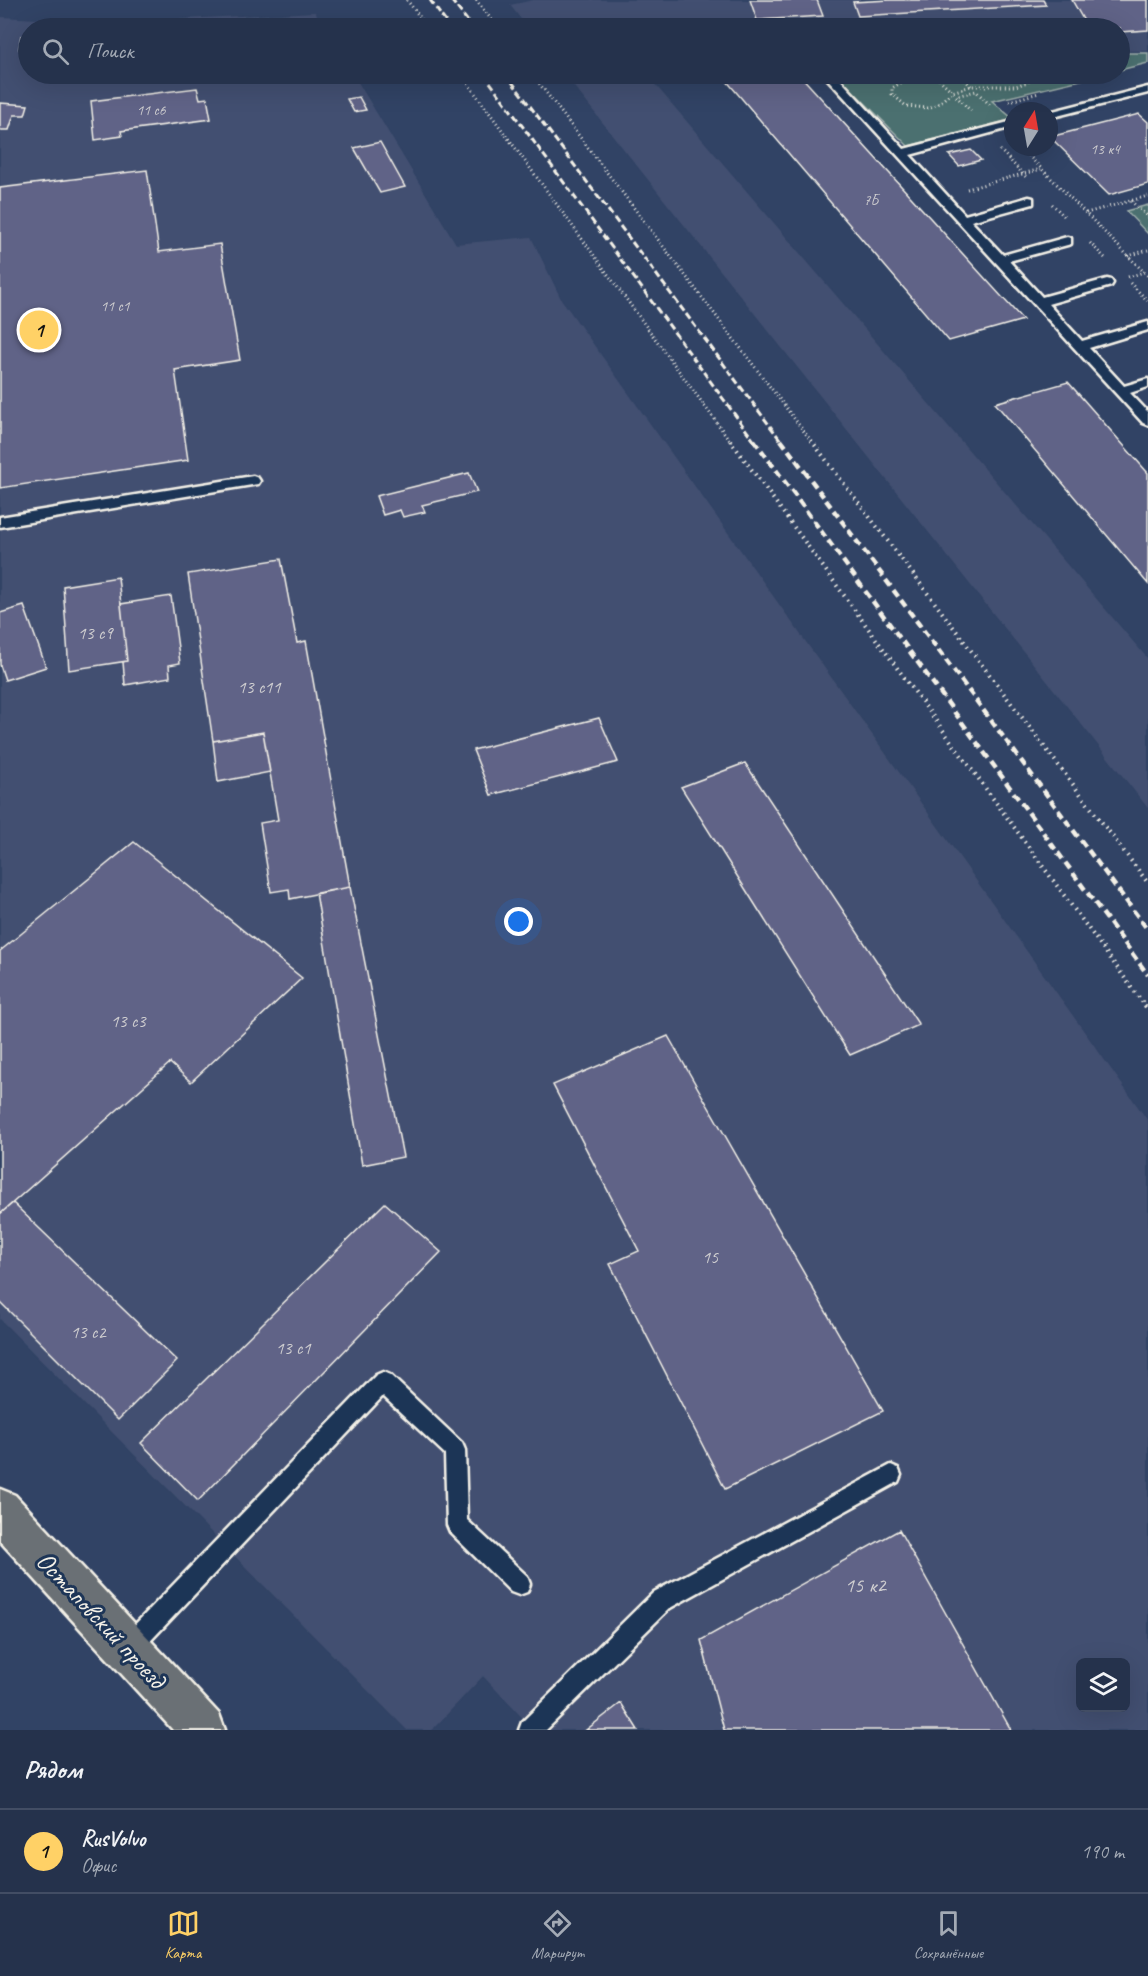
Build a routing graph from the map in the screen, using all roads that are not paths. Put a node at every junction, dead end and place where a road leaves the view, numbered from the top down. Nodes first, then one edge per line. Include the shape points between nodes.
1 (838, 84) edge
2 (1148, 90) edge
3 (1058, 113) edge
4 (1004, 126) edge
5 (902, 153) junction
6 (1029, 201) dead end
7 (963, 219) junction
8 (1067, 241) dead end
9 (1000, 260) junction
10 (1107, 283) dead end
11 (1039, 302) junction
12 (1148, 326) edge
13 (1080, 346) junction
14 (1148, 383) edge
15 (1121, 391) junction
16 (1148, 420) edge
17 (253, 481) dead end
18 (0, 522) edge
19 (891, 1475) dead end
20 (0, 1510) edge
21 (519, 1584) dead end
22 (127, 1648) junction
23 (202, 1730) edge
24 (530, 1730) edge

1 - 5 lane
2 - 3 lane
4 - 5 lane
5 - 7 lane
6 - 7 lane
7 - 9 lane
8 - 9 lane
9 - 11 lane
10 - 11 lane
11 - 13 lane
12 - 13 lane
13 - 15 lane
14 - 15 lane
15 - 16 lane
17 - 18 lane
19 - 24 lane via 662,1600
20 - 22 main road, Остаповский проезд
21 - 22 lane via 457,1525 455,1450 383,1382
22 - 23 main road, Остаповский проезд

